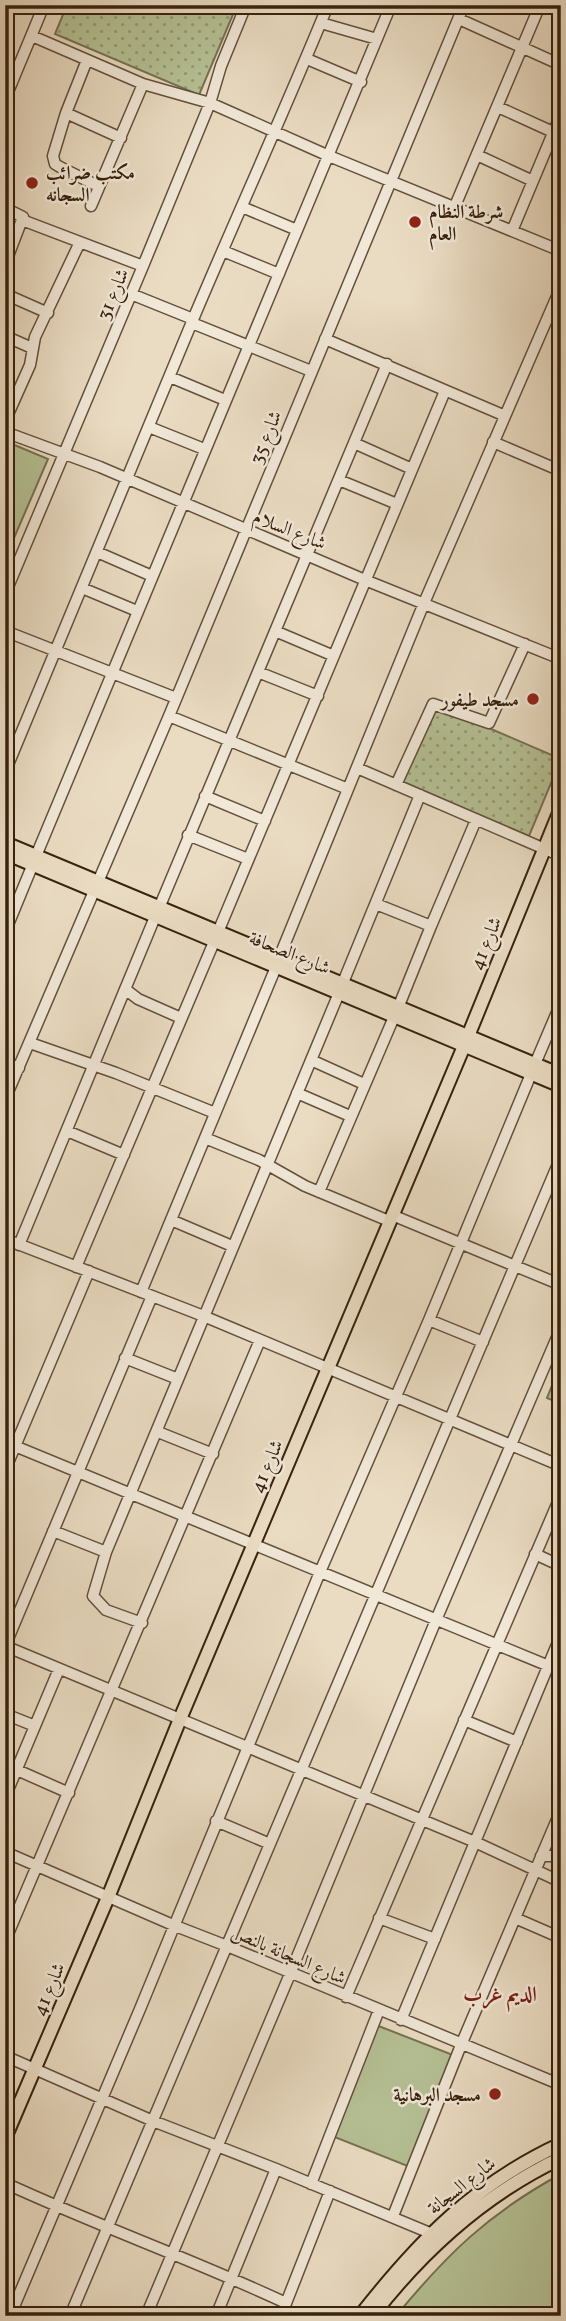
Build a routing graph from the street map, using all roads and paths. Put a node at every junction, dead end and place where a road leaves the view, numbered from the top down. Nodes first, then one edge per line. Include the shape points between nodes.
1 (44, 5) edge
2 (246, 5) edge
3 (328, 5) edge
4 (391, 5) edge
5 (464, 5) edge
6 (540, 5) edge
7 (459, 19) junction
8 (321, 23) junction
9 (32, 36) junction
10 (377, 40) junction
11 (522, 48) junction
12 (307, 59) junction
13 (87, 60) junction
14 (561, 65) edge
15 (361, 82) junction
16 (143, 84) junction
17 (5, 99) edge
18 (210, 103) junction
19 (498, 107) junction
20 (66, 113) junction
21 (561, 114) edge
22 (273, 132) junction
23 (553, 132) junction
24 (121, 138) junction
25 (477, 155) junction
26 (329, 156) junction
27 (392, 181) junction
28 (533, 181) junction
29 (98, 186) junction
30 (91, 206) dead end
31 (455, 206) junction
32 (242, 207) junction
33 (5, 208) edge
34 (22, 220) junction
35 (297, 230) junction
36 (512, 231) junction
37 (80, 242) junction
38 (223, 251) junction
39 (561, 251) edge
40 (5, 264) edge
41 (143, 267) junction
42 (279, 274) junction
43 (561, 287) edge
44 (5, 294) edge
45 (131, 294) junction
46 (48, 313) junction
47 (193, 321) junction
48 (5, 336) edge
49 (325, 338) junction
50 (249, 346) junction
51 (32, 348) junction
52 (387, 364) junction
53 (312, 371) junction
54 (170, 377) junction
55 (445, 391) junction
56 (225, 400) junction
57 (503, 415) junction
58 (5, 421) edge
59 (149, 427) junction
60 (5, 432) edge
61 (493, 442) junction
62 (354, 443) junction
63 (204, 449) junction
64 (63, 453) junction
65 (561, 455) edge
66 (412, 469) junction
67 (558, 469) edge
68 (128, 479) junction
69 (339, 480) junction
70 (183, 504) junction
71 (397, 504) junction
72 (246, 530) junction
73 (97, 552) junction
74 (307, 555) junction
75 (152, 576) junction
76 (365, 580) junction
77 (82, 589) junction
78 (5, 594) edge
79 (424, 603) junction
80 (137, 611) junction
81 (5, 631) edge
82 (275, 631) junction
83 (525, 644) junction
84 (55, 651) junction
85 (334, 656) junction
86 (561, 659) edge
87 (258, 672) junction
88 (112, 673) junction
89 (318, 696) junction
90 (176, 698) junction
91 (169, 716) junction
92 (229, 739) junction
93 (289, 765) junction
94 (357, 768) junction
95 (5, 772) edge
96 (396, 785) junction
97 (348, 789) junction
98 (420, 794) junction
99 (205, 796) junction
100 (561, 808) edge
101 (476, 820) junction
102 (264, 821) junction
103 (188, 835) junction
104 (5, 843) edge
105 (544, 849) junction
106 (5, 853) edge
107 (561, 856) edge
108 (248, 859) junction
109 (34, 860) junction
110 (94, 886) junction
111 (376, 904) junction
112 (157, 913) junction
113 (431, 926) junction
114 (5, 932) edge
115 (216, 937) junction
116 (277, 962) junction
117 (125, 989) junction
118 (341, 989) junction
119 (561, 1003) edge
120 (396, 1012) junction
121 (181, 1018) junction
122 (466, 1041) junction
123 (30, 1043) junction
124 (311, 1060) junction
125 (5, 1062) edge
126 (93, 1065) junction
127 (19, 1068) junction
128 (533, 1069) junction
129 (561, 1075) edge
130 (364, 1084) junction
131 (561, 1086) edge
132 (152, 1088) junction
133 (297, 1093) junction
134 (5, 1099) edge
135 (215, 1113) junction
136 (350, 1116) junction
137 (67, 1131) junction
138 (205, 1138) junction
139 (124, 1156) junction
140 (561, 1157) edge
141 (267, 1164) junction
142 (319, 1192) junction
143 (390, 1218) junction
144 (171, 1220) junction
145 (5, 1239) edge
146 (459, 1242) junction
147 (19, 1245) junction
148 (233, 1246) junction
149 (76, 1266) junction
150 (515, 1266) junction
151 (89, 1271) junction
152 (561, 1285) edge
153 (141, 1292) junction
154 (152, 1296) junction
155 (204, 1316) junction
156 (429, 1320) junction
157 (561, 1328) edge
158 (260, 1340) junction
159 (483, 1342) junction
160 (125, 1358) junction
161 (328, 1368) junction
162 (178, 1379) junction
163 (394, 1396) junction
164 (450, 1419) junction
165 (158, 1432) junction
166 (10, 1444) edge
167 (509, 1445) junction
168 (213, 1454) junction
169 (561, 1466) edge
170 (5, 1470) edge
171 (77, 1472) junction
172 (561, 1494) edge
173 (131, 1495) junction
174 (187, 1516) junction
175 (53, 1531) junction
176 (254, 1544) junction
177 (106, 1552) junction
178 (535, 1555) junction
179 (561, 1566) edge
180 (320, 1572) junction
181 (374, 1595) junction
182 (436, 1620) junction
183 (142, 1623) junction
184 (561, 1635) edge
185 (496, 1645) junction
186 (5, 1646) edge
187 (548, 1666) junction
188 (59, 1669) junction
189 (561, 1671) edge
190 (113, 1691) junction
191 (5, 1713) edge
192 (180, 1719) junction
193 (464, 1720) junction
194 (35, 1726) junction
195 (517, 1742) junction
196 (246, 1747) junction
197 (18, 1770) junction
198 (302, 1770) junction
199 (69, 1793) junction
200 (364, 1796) junction
201 (5, 1797) edge
202 (561, 1810) edge
203 (421, 1820) junction
204 (216, 1821) junction
205 (475, 1842) junction
206 (271, 1844) junction
207 (5, 1852) edge
208 (541, 1856) junction
209 (561, 1856) edge
210 (37, 1865) junction
211 (536, 1871) junction
212 (561, 1882) edge
213 (109, 1895) junction
214 (379, 1918) junction
215 (515, 1919) junction
216 (173, 1925) junction
217 (561, 1938) edge
218 (435, 1939) junction
219 (5, 1941) edge
220 (228, 1946) junction
221 (290, 1974) junction
222 (346, 1997) junction
223 (379, 2011) junction
224 (401, 2020) junction
225 (461, 2045) junction
226 (5, 2056) edge
227 (35, 2068) junction
228 (561, 2085) edge
229 (101, 2099) junction
230 (153, 2121) junction
231 (5, 2138) edge
232 (561, 2144) edge
233 (217, 2146) junction
234 (561, 2158) edge
235 (276, 2169) junction
236 (5, 2183) edge
237 (311, 2184) junction
238 (330, 2192) junction
239 (56, 2207) junction
240 (393, 2217) junction
241 (108, 2226) junction
242 (430, 2233) junction
243 (172, 2252) junction
244 (400, 2273) junction
245 (233, 2278) junction
246 (286, 2303) junction
247 (10, 2316) edge
248 (70, 2316) edge
249 (146, 2316) edge
250 (216, 2316) edge
251 (281, 2316) edge
252 (360, 2316) edge
253 (372, 2316) edge

1 - 9 street
2 - 18 street, شارع 31
3 - 8 street
4 - 10 street
5 - 7 street, شارع 35
6 - 11 street
7 - 11 street
7 - 27 street, شارع 35
8 - 10 street
8 - 12 street
9 - 13 street
9 - 17 street
10 - 15 street
11 - 14 street
11 - 19 street
12 - 15 street
12 - 22 street
13 - 16 street
13 - 20 street
15 - 26 street
16 - 18 street
16 - 24 street
18 - 22 street
18 - 41 street, شارع 31
19 - 23 street
19 - 25 street
20 - 24 street
20 - 29 street via 53,156 55,164
21 - 23 street
22 - 26 street
22 - 32 street
23 - 28 street
24 - 29 street
25 - 28 street
25 - 31 street
26 - 27 street
26 - 35 street
27 - 31 street
27 - 49 street, شارع 35
28 - 36 street
29 - 30 street
31 - 36 street
32 - 35 street
32 - 38 street
33 - 34 street via 21,215
34 - 37 street
34 - 40 street
35 - 42 street
36 - 39 street
37 - 41 street
37 - 46 street
38 - 42 street
38 - 47 street
41 - 45 street, شارع 31
42 - 50 street
43 - 57 street
44 - 46 street
45 - 47 street
45 - 64 street, شارع 31
46 - 51 street
47 - 50 street
47 - 54 street
48 - 51 street
49 - 52 street
49 - 53 street, شارع 35
50 - 53 street
50 - 56 street
51 - 58 street via 30,365
52 - 55 street
52 - 62 street
53 - 72 street, شارع 35
54 - 56 street
54 - 59 street
55 - 57 street
55 - 66 street
56 - 63 street
57 - 61 street
59 - 63 street
59 - 68 street
60 - 64 street, شارع السلام
61 - 67 street
61 - 79 street
62 - 66 street
62 - 69 street
63 - 70 street
64 - 68 street, شارع السلام
64 - 78 street, شارع 31
65 - 67 street
66 - 71 street
68 - 70 street, شارع السلام
68 - 73 street
69 - 71 street
69 - 74 street
70 - 72 street, شارع السلام
70 - 75 street
71 - 76 street
72 - 74 street, شارع السلام
72 - 90 street, شارع 35
73 - 75 street
73 - 77 street
74 - 76 street, شارع السلام
74 - 82 street
75 - 80 street
76 - 79 street, شارع السلام
76 - 85 street
77 - 80 street
77 - 84 street
79 - 83 street, شارع السلام
79 - 94 street
80 - 88 street
81 - 84 street
82 - 85 street
82 - 87 street
83 - 86 street, شارع السلام
83 - 96 street via 489,723 433,704
84 - 88 street
84 - 95 street
85 - 89 street
87 - 89 street
87 - 92 street
88 - 90 street
88 - 109 street
89 - 93 street
90 - 91 street, شارع 35
91 - 92 street
91 - 110 street, شارع 35
92 - 93 street
92 - 99 street
93 - 97 street
93 - 102 street
94 - 96 street
94 - 97 street
96 - 98 street
97 - 116 street
98 - 101 street
98 - 111 street
99 - 102 street
99 - 103 street
100 - 105 main road, شارع 41
101 - 105 street
101 - 113 street
102 - 108 street
103 - 108 street
103 - 112 street
104 - 109 main road, شارع الصحافة
105 - 107 street
105 - 122 main road, شارع 41
106 - 109 main road, شارع الصحافة
108 - 115 street
109 - 110 main road, شارع الصحافة
109 - 114 street
110 - 112 main road, شارع الصحافة
110 - 123 street, شارع 35
111 - 113 street
111 - 118 street
112 - 115 main road, شارع الصحافة
112 - 117 street
113 - 120 street
115 - 116 main road, شارع الصحافة
115 - 121 street
116 - 118 main road, شارع الصحافة
116 - 135 street
117 - 121 street
117 - 126 street
118 - 120 main road, شارع الصحافة
118 - 124 street
119 - 128 street
120 - 122 main road, شارع الصحافة
120 - 130 street
121 - 132 street
122 - 128 main road, شارع الصحافة
122 - 143 main road, شارع 41
123 - 126 street
123 - 127 street, شارع 35
124 - 130 street
124 - 133 street
125 - 127 street
126 - 132 street
126 - 137 street
127 - 134 street, شارع 35
128 - 129 main road, شارع الصحافة
128 - 131 main road, شارع الصحافة
128 - 146 street
130 - 136 street
132 - 135 street
132 - 139 street
133 - 136 street
133 - 141 street
135 - 138 street
136 - 142 street
137 - 139 street
137 - 147 street
138 - 141 street
138 - 144 street
139 - 149 street
140 - 150 street
141 - 142 street
141 - 148 street
142 - 143 street
143 - 146 street
143 - 161 main road, شارع 41
144 - 148 street
144 - 153 street
145 - 147 street
146 - 150 street
146 - 156 street
147 - 149 street
148 - 155 street
149 - 151 street
150 - 152 street
150 - 159 street
151 - 153 street
151 - 166 street
153 - 154 street
154 - 155 street
154 - 160 street
155 - 158 street
155 - 162 street
156 - 159 street
156 - 163 street
157 - 167 street
158 - 161 street
158 - 168 street
159 - 164 street
160 - 162 street
160 - 171 street
161 - 163 street
161 - 176 main road, شارع 41
162 - 165 street
163 - 164 street
163 - 180 street
164 - 167 street
164 - 181 street
165 - 168 street
165 - 173 street
166 - 170 street
166 - 171 street
167 - 169 street
167 - 182 street
168 - 174 street
171 - 173 street
171 - 175 street
172 - 178 street
173 - 174 street
173 - 177 street
174 - 176 street
174 - 183 street
175 - 177 street
175 - 186 street
176 - 180 street
176 - 192 main road, شارع 41
177 - 183 street via 93,1596 106,1610
178 - 179 street
178 - 185 street
180 - 181 street
180 - 196 street
181 - 182 street
181 - 198 street
182 - 185 street
182 - 200 street
183 - 190 street
184 - 187 street
185 - 187 street
185 - 193 street
186 - 188 street
187 - 189 street
187 - 195 street
188 - 190 street
188 - 194 street
190 - 192 street
190 - 199 street
191 - 194 street
192 - 196 street
192 - 213 main road, شارع 41
193 - 195 street
193 - 203 street
194 - 197 street
195 - 205 street
196 - 198 street
196 - 204 street
197 - 199 street
197 - 201 street
198 - 200 street
198 - 206 street
199 - 210 street
200 - 203 street
200 - 221 street
202 - 208 street
203 - 205 street
203 - 214 street
204 - 206 street
204 - 216 street
205 - 211 street
205 - 218 street
206 - 220 street
207 - 210 street, شارع السجانة بالنص
208 - 209 street
208 - 211 street
210 - 213 street, شارع السجانة بالنص
210 - 219 street
211 - 212 street
211 - 215 street
213 - 216 street, شارع السجانة بالنص
213 - 227 main road, شارع 41
214 - 218 street
214 - 222 street
215 - 217 street
215 - 225 street
216 - 220 street, شارع السجانة بالنص
216 - 229 street
218 - 224 street
220 - 221 street, شارع السجانة بالنص
220 - 230 street
221 - 222 street, شارع السجانة بالنص
221 - 233 street
222 - 223 street, شارع السجانة بالنص
223 - 224 street, شارع السجانة بالنص
223 - 237 street
224 - 225 street, شارع السجانة بالنص
225 - 228 street, شارع السجانة بالنص
225 - 240 street
226 - 227 street
227 - 229 street
227 - 231 main road, شارع 41
229 - 230 street
229 - 239 street
230 - 233 street
230 - 241 street
232 - 242 main road, شارع السجانة via 491,2183
233 - 235 street
233 - 243 street
234 - 244 main road, شارع السجانة via 483,2204
235 - 237 street
235 - 245 street
236 - 239 street
237 - 238 street
238 - 240 street
238 - 246 street
239 - 241 street
239 - 247 street
240 - 242 street
241 - 243 street
241 - 248 street
242 - 244 main road, شارع السجانة
243 - 245 street
243 - 249 street
244 - 252 main road
244 - 253 main road
245 - 246 street
245 - 250 street
246 - 251 street

